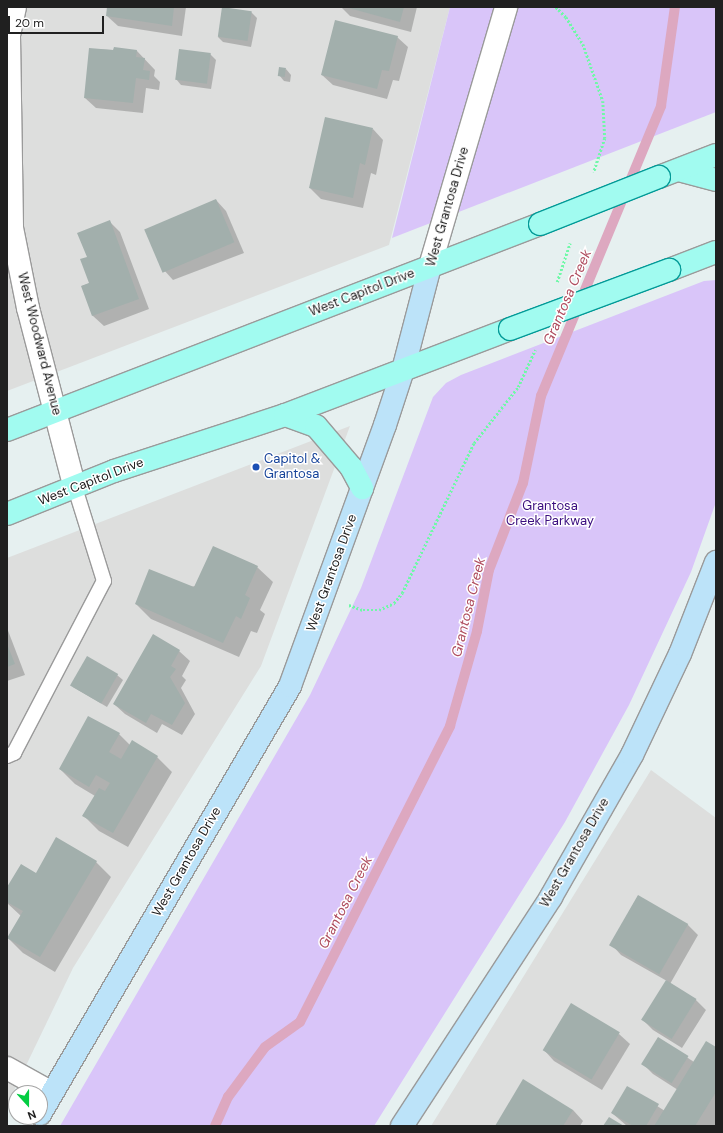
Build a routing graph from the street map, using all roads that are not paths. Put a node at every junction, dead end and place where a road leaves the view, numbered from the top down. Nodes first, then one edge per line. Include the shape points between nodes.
1 (15, 7) edge
2 (506, 7) edge
3 (716, 155) edge
4 (679, 170) junction
5 (716, 180) edge
6 (716, 252) edge
7 (430, 266) junction
8 (403, 370) junction
9 (56, 411) junction
10 (285, 415) junction
11 (7, 430) edge
12 (75, 488) junction
13 (362, 488) junction
14 (7, 514) edge
15 (716, 562) edge
16 (7, 756) edge
17 (7, 1068) edge
18 (52, 1093) junction
19 (48, 1100) edge
20 (402, 1126) edge

1 - 9 street, West Woodward Avenue via 9,36 12,228 28,308
2 - 7 street, West Grantosa Drive
3 - 4 main road, West Capitol Drive
4 - 5 main road
4 - 7 main road, West Capitol Drive, bridge
6 - 8 main road, West Capitol Drive, bridge
7 - 8 street, West Grantosa Drive
7 - 9 main road, West Capitol Drive
8 - 10 main road, West Capitol Drive
8 - 13 street, West Grantosa Drive
9 - 11 main road, West Capitol Drive
9 - 12 street, West Woodward Avenue
10 - 12 main road, West Capitol Drive via 114,471
10 - 13 main road via 316,426 351,467
12 - 14 main road, West Capitol Drive
12 - 16 lane via 104,581 14,754
13 - 18 street, West Grantosa Drive via 290,686
15 - 20 street, West Grantosa Drive via 680,654 632,754 550,897
17 - 18 street
18 - 19 street, West Grantosa Drive

